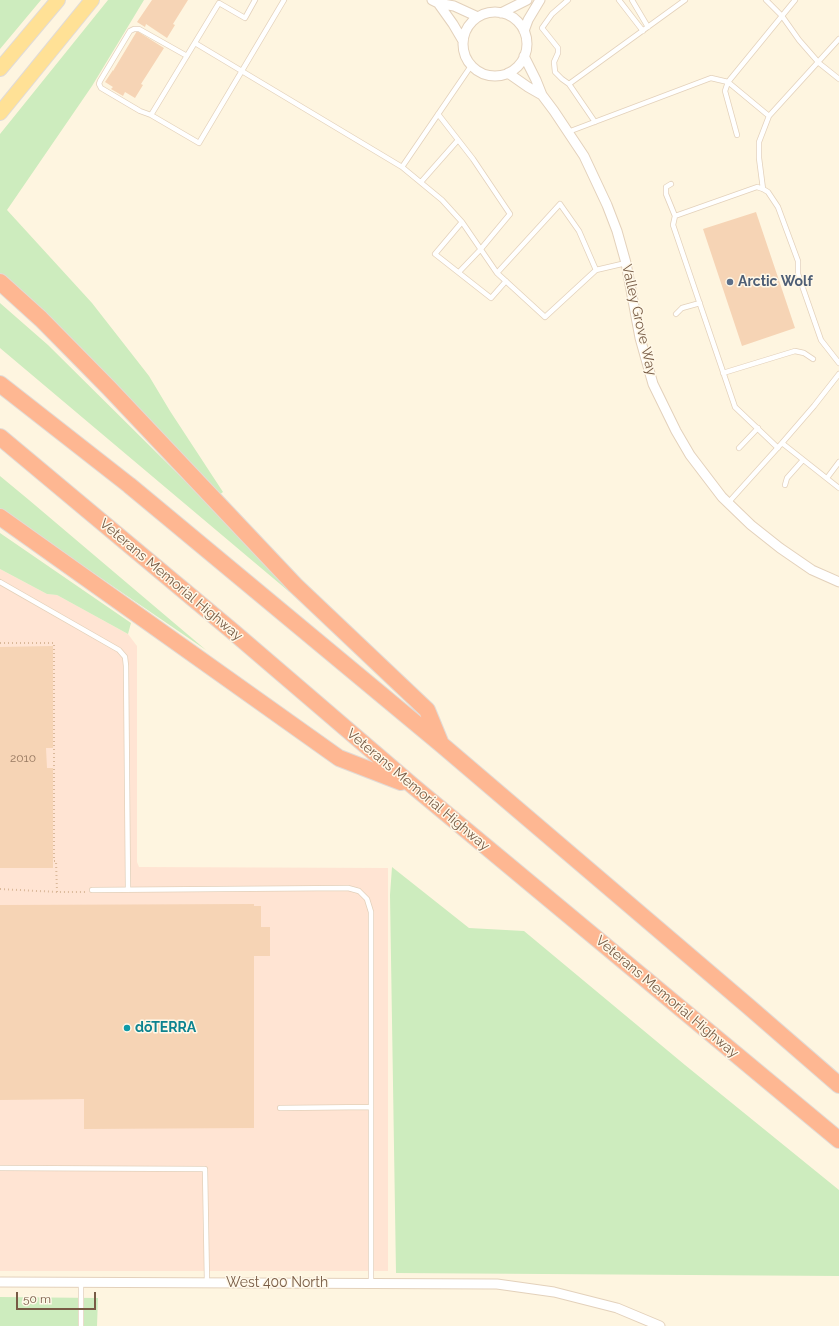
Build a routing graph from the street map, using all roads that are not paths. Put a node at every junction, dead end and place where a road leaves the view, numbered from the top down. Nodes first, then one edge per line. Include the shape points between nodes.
1 (58, 0) edge
2 (92, 0) edge
3 (255, 0) edge
4 (284, 0) edge
5 (527, 0) edge
6 (540, 0) edge
7 (568, 0) edge
8 (620, 0) edge
9 (632, 0) edge
10 (685, 0) edge
11 (766, 0) edge
12 (794, 0) edge
13 (435, 1) edge
14 (501, 13) junction
15 (782, 16) junction
16 (478, 17) junction
17 (648, 27) junction
18 (524, 31) junction
19 (642, 31) junction
20 (839, 39) edge
21 (463, 41) junction
22 (195, 43) junction
23 (187, 56) junction
24 (524, 56) junction
25 (819, 63) junction
26 (471, 66) junction
27 (0, 69) edge
28 (242, 71) junction
29 (512, 76) junction
30 (839, 79) edge
31 (728, 82) junction
32 (569, 84) junction
33 (542, 95) junction
34 (0, 113) edge
35 (438, 114) junction
36 (151, 115) junction
37 (769, 116) junction
38 (595, 122) junction
39 (568, 132) junction
40 (737, 135) dead end
41 (458, 140) junction
42 (402, 167) junction
43 (421, 182) junction
44 (671, 184) dead end
45 (763, 188) junction
46 (675, 216) junction
47 (462, 222) junction
48 (480, 250) junction
49 (626, 262) junction
50 (596, 270) junction
51 (459, 272) junction
52 (497, 273) junction
53 (506, 281) junction
54 (0, 282) edge
55 (700, 303) junction
56 (676, 314) dead end
57 (813, 358) dead end
58 (839, 363) edge
59 (724, 373) junction
60 (839, 374) edge
61 (0, 384) edge
62 (758, 428) junction
63 (0, 437) edge
64 (782, 443) junction
65 (739, 448) dead end
66 (778, 448) junction
67 (803, 460) junction
68 (839, 462) edge
69 (827, 478) junction
70 (785, 485) dead end
71 (839, 488) edge
72 (728, 503) junction
73 (0, 517) edge
74 (0, 582) edge
75 (839, 582) edge
76 (442, 745) junction
77 (413, 786) junction
78 (128, 889) junction
79 (92, 890) road end
80 (839, 1085) edge
81 (371, 1107) junction
82 (280, 1108) dead end
83 (839, 1140) edge
84 (0, 1168) edge
85 (0, 1282) edge
86 (81, 1282) junction
87 (207, 1282) junction
88 (371, 1283) junction
89 (81, 1326) edge
90 (660, 1326) edge

1 - 27 main road
2 - 34 main road
3 - 22 lane via 245,18 219,3
4 - 28 lane
5 - 14 street
6 - 18 street
7 - 32 lane via 552,14 542,28 558,48 554,62 555,72
8 - 19 lane
9 - 17 lane
10 - 17 lane
11 - 15 lane
12 - 15 lane
13 - 16 street
13 - 21 street
14 - 16 street via 493,12
14 - 18 street via 508,15
15 - 25 lane
15 - 31 lane
16 - 21 street via 465,31
17 - 19 lane
18 - 24 street
19 - 32 lane
20 - 25 lane
21 - 26 street via 463,50
22 - 23 lane
22 - 28 lane
23 - 36 lane
23 - 36 lane via 138,29 130,31 99,84 101,88
24 - 29 street
24 - 33 street, Valley Grove Way
25 - 30 lane
25 - 37 lane
26 - 29 street via 488,76
26 - 35 lane
28 - 36 lane via 199,143
28 - 42 lane
29 - 33 street, Valley Grove Way
31 - 37 lane
31 - 38 lane via 711,78
31 - 40 lane via 725,91
32 - 38 lane
33 - 39 street, Valley Grove Way
35 - 41 lane
35 - 42 lane
37 - 45 lane via 759,142
38 - 39 lane
39 - 49 street, Valley Grove Way via 599,186
41 - 43 lane
41 - 48 lane via 510,214
42 - 43 lane
43 - 47 lane
44 - 46 lane via 666,188 666,194
45 - 46 lane
45 - 58 lane via 778,207 798,261 798,274 821,340
46 - 55 lane via 673,225
47 - 48 lane
47 - 51 lane via 435,254
48 - 51 lane
48 - 52 lane
49 - 50 lane
49 - 72 street, Valley Grove Way via 640,338 653,384 690,455
50 - 52 lane via 579,231 560,204
50 - 53 lane via 545,317
51 - 53 lane via 491,298
52 - 53 lane
54 - 76 highway via 41,319 109,388 295,585 427,710
55 - 56 lane via 682,308
55 - 59 lane
57 - 59 lane via 795,351
59 - 62 lane via 735,407
60 - 64 lane
61 - 76 highway via 129,485
62 - 65 lane
62 - 66 lane
63 - 77 highway, Veterans Memorial Highway
64 - 66 lane
64 - 67 lane
66 - 72 lane
67 - 69 lane
67 - 70 lane via 787,478
68 - 69 lane
69 - 71 lane
72 - 75 street, Valley Grove Way via 780,548 812,570
73 - 77 highway via 339,758
74 - 78 lane via 118,650 125,657
76 - 80 highway
77 - 83 highway, Veterans Memorial Highway
78 - 79 lane
78 - 81 lane via 348,888 364,895 371,912
81 - 82 lane
81 - 88 lane
84 - 87 lane via 205,1168
85 - 86 street, West 400 North
86 - 87 street, West 400 North
86 - 89 lane
87 - 88 street, West 400 North
88 - 90 street, West 400 North via 497,1284 554,1292 617,1308

